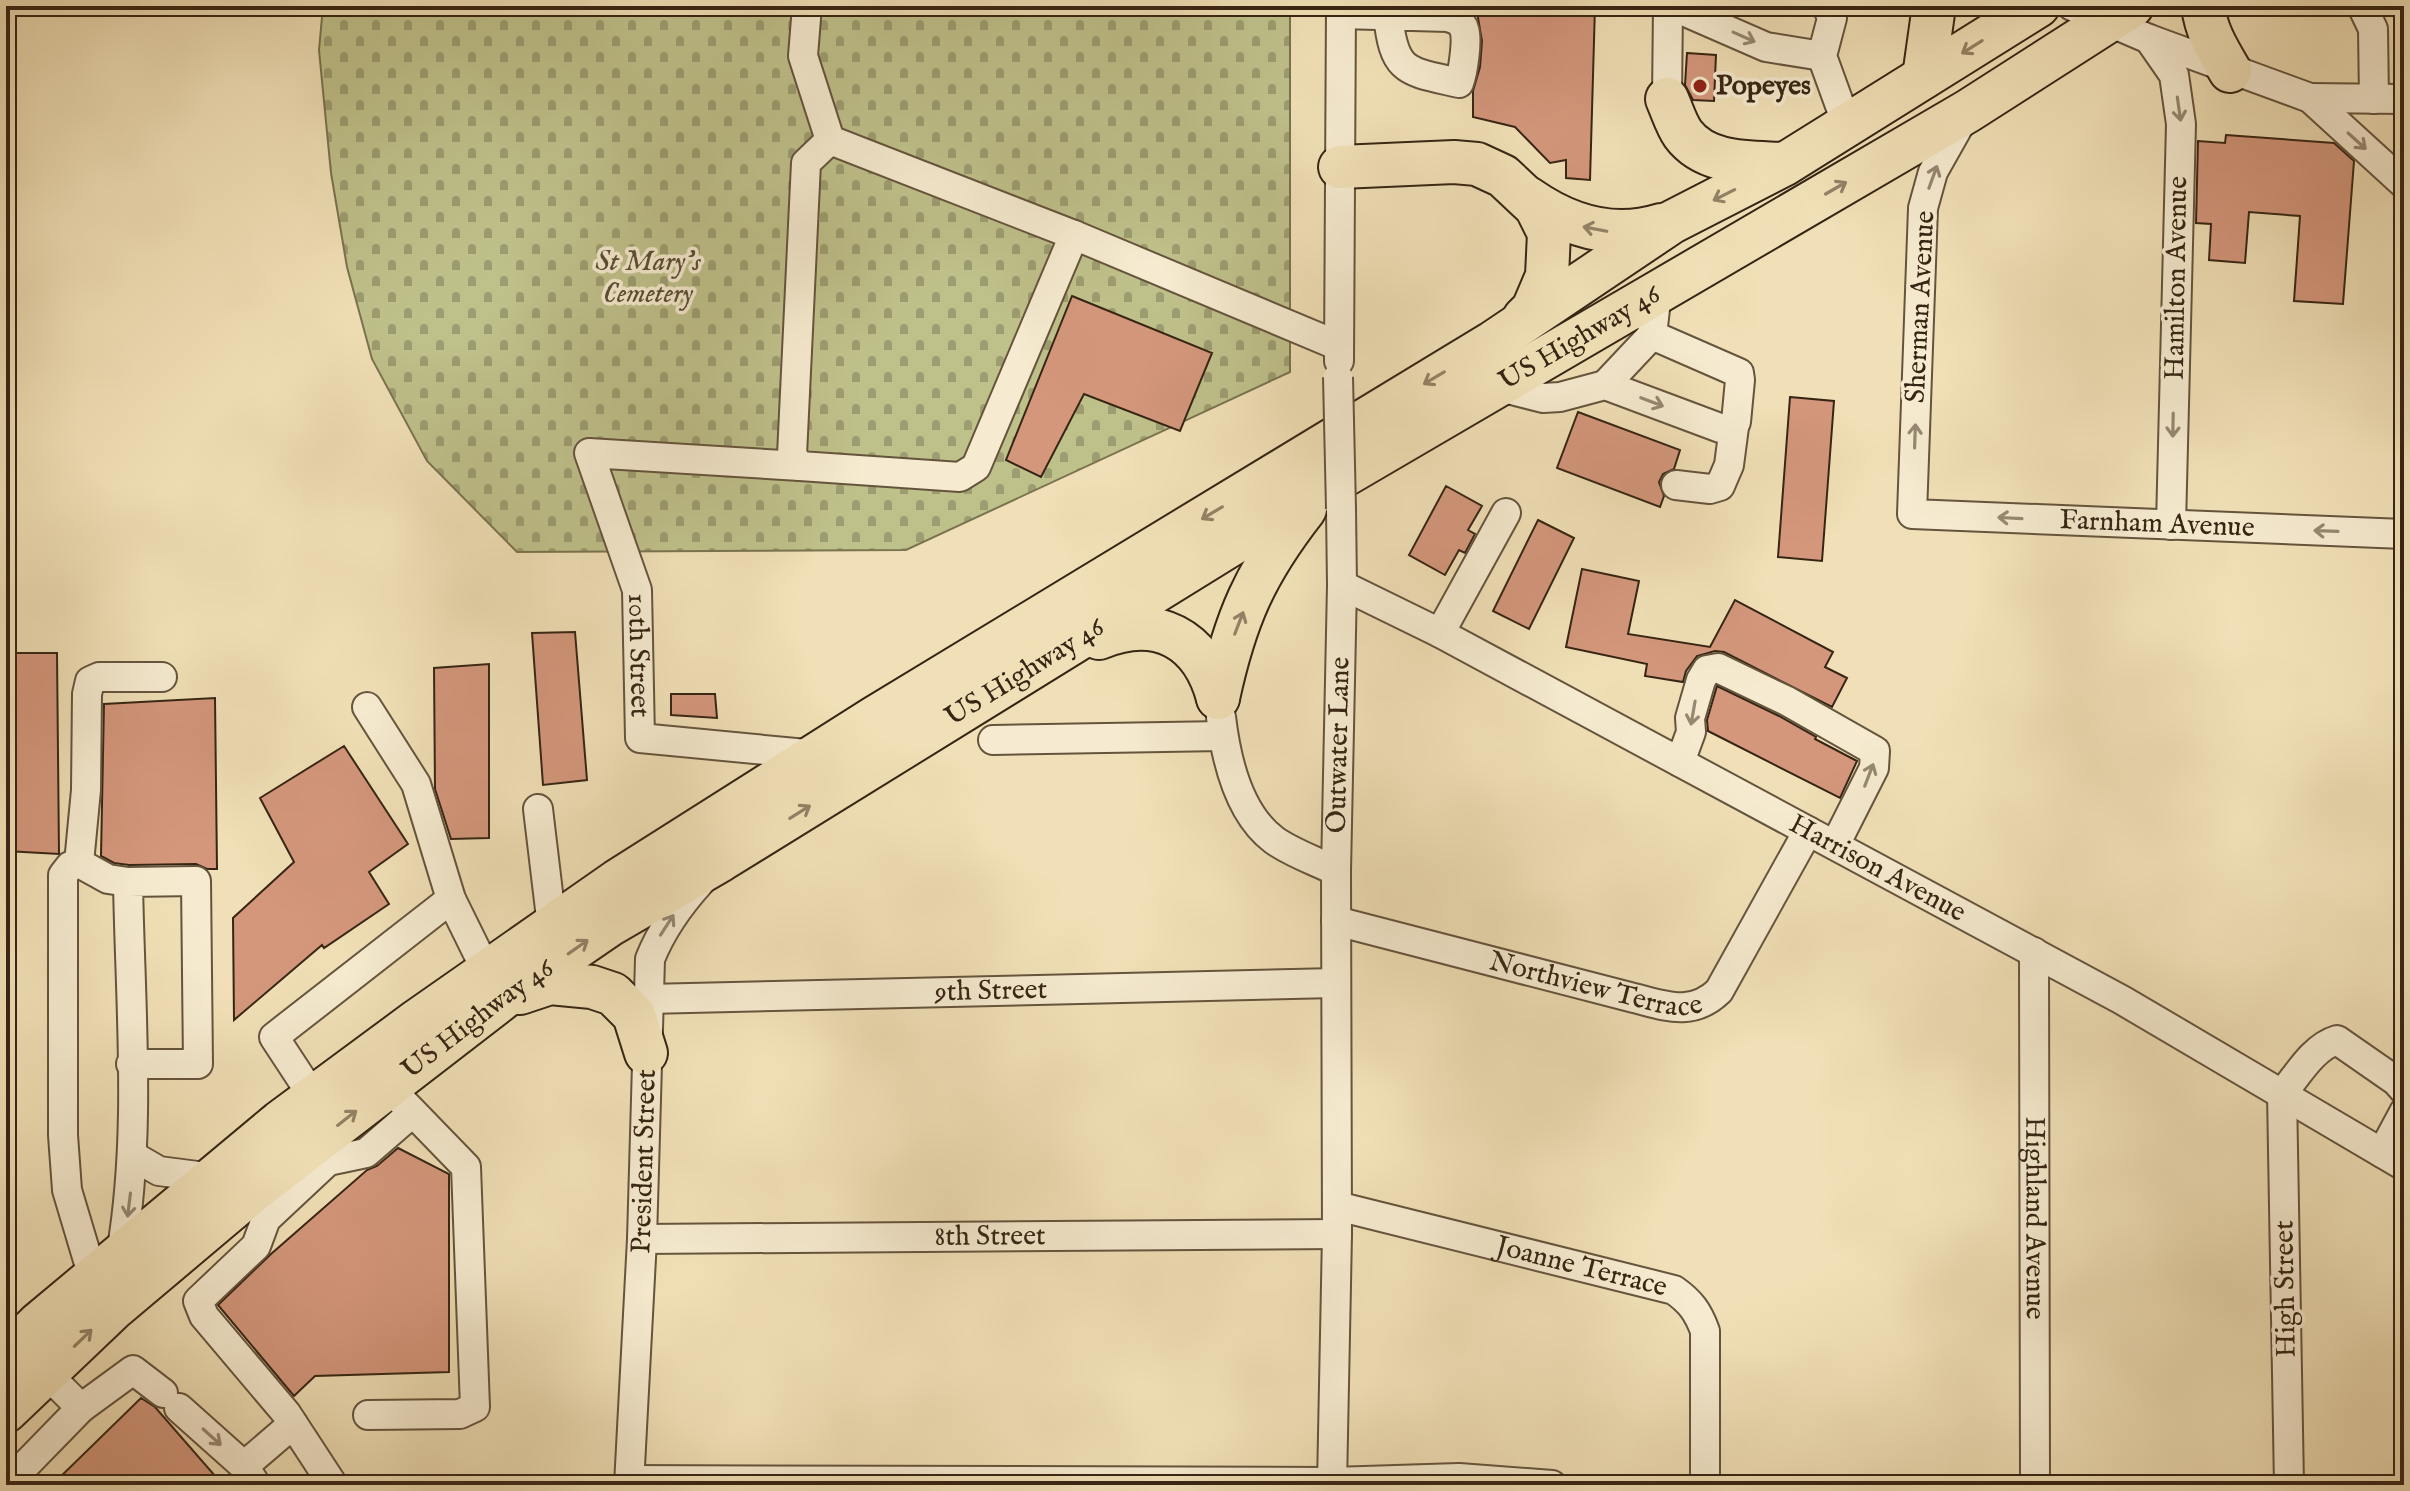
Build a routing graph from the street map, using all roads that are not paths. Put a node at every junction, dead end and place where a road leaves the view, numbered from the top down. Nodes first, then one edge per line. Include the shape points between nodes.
1 (807, 6) edge
2 (1670, 6) edge
3 (1827, 6) edge
4 (1934, 6) edge
5 (2038, 6) edge
6 (2203, 6) edge
7 (2362, 6) edge
8 (1341, 10) edge
9 (1388, 15) dead end
10 (2115, 18) edge
11 (1822, 56) junction
12 (2230, 71) junction
13 (1924, 77) junction
14 (2310, 98) junction
15 (1667, 99) joint
16 (2374, 99) junction
17 (2404, 99) edge
18 (1968, 111) junction
19 (1847, 125) junction
20 (830, 140) junction
21 (1785, 164) junction
22 (1340, 167) junction
23 (2404, 184) edge
24 (1524, 195) junction
25 (1672, 222) junction
26 (1074, 235) junction
27 (1657, 292) junction
28 (1652, 335) junction
29 (1492, 343) junction
30 (1339, 346) junction
31 (1605, 385) junction
32 (1496, 386) junction
33 (1734, 427) junction
34 (800, 466) junction
35 (1676, 485) dead end
36 (1331, 499) junction
37 (1506, 513) dead end
38 (1912, 514) joint
39 (2171, 525) junction
40 (2404, 534) edge
41 (1342, 585) junction
42 (1440, 633) junction
43 (1053, 656) junction
44 (162, 677) dead end
45 (367, 707) dead end
46 (1221, 717) junction
47 (993, 740) dead end
48 (817, 755) junction
49 (1680, 762) junction
50 (538, 809) dead end
51 (1808, 831) junction
52 (1835, 845) junction
53 (721, 860) junction
54 (79, 863) junction
55 (1336, 871) junction
56 (128, 882) junction
57 (451, 899) junction
58 (1336, 921) junction
59 (552, 926) junction
60 (2034, 952) junction
61 (1336, 983) junction
62 (495, 985) junction
63 (647, 999) junction
64 (646, 1053) junction
65 (131, 1064) junction
66 (2404, 1090) edge
67 (2282, 1094) junction
68 (314, 1098) junction
69 (400, 1099) junction
70 (2404, 1112) edge
71 (133, 1156) junction
72 (2393, 1160) edge
73 (213, 1178) junction
74 (272, 1194) junction
75 (1337, 1206) junction
76 (1337, 1234) junction
77 (197, 1238) junction
78 (642, 1239) junction
79 (107, 1266) junction
80 (227, 1275) junction
81 (22, 1330) edge
82 (6, 1356) edge
83 (46, 1373) junction
84 (81, 1408) junction
85 (6, 1411) edge
86 (368, 1415) dead end
87 (293, 1424) junction
88 (250, 1476) edge
89 (629, 1483) edge
90 (1332, 1484) edge
91 (6, 1485) edge
92 (333, 1485) edge
93 (1552, 1485) edge
94 (1705, 1485) edge
95 (2035, 1485) edge
96 (2289, 1485) edge

1 - 20 street via 803,56
2 -> 11 street via 1766,47
2 - 15 street
3 - 11 street via 1832,18
4 - 13 highway
5 -> 13 highway, US Highway 46
6 - 12 highway via 2212,40
7 - 16 street via 2373,29
8 - 9 street
8 - 22 street, Outwater Lane
10 - 12 street
10 - 18 highway, US Highway 46
10 -> 39 street, Hamilton Avenue via 2174,75 2181,124
11 - 19 street
12 - 14 street
13 - 19 highway, US Highway 46
14 - 16 street
14 -> 23 street
15 - 21 highway via 1682,132 1698,150 1730,161
16 - 17 street
27 -> 18 highway, US Highway 46
38 -> 18 street, Sherman Avenue via 1923,208 1933,172
19 - 21 highway, US Highway 46
20 - 26 street
20 - 34 street via 806,163 792,455
21 -> 25 highway, US Highway 46
22 - 24 highway via 1477,164 1503,176
22 - 30 street, Outwater Lane
25 -> 24 highway via 1631,231 1588,228
24 - 29 highway via 1543,216 1549,233 1547,276 1533,309
25 - 29 highway, US Highway 46
26 - 30 street
26 - 34 street via 976,467 960,477
27 - 28 street
27 - 32 highway, US Highway 46
28 - 31 street
28 - 33 street via 1739,373
29 -> 48 highway, US Highway 46
30 - 36 street, Outwater Lane, bridge
31 - 32 street via 1550,398
31 -> 33 street via 1720,428
32 - 36 highway, US Highway 46
33 - 35 street via 1720,486
34 - 48 street, 10th Street via 589,453 637,590 640,738
36 - 41 street, Outwater Lane
36 - 43 highway, US Highway 46
46 -> 36 highway via 1229,648 1250,593 1274,550
37 - 42 street
39 -> 38 street, Farnham Avenue
40 -> 39 street, Farnham Avenue
41 - 42 street, Harrison Avenue
41 - 55 street, Outwater Lane
42 - 49 street, Harrison Avenue
43 - 46 highway via 1119,629 1164,632 1199,655 1212,675
53 -> 43 highway, US Highway 46
44 - 54 street via 90,681
45 - 57 street via 416,784
46 - 47 street
46 - 55 street via 1243,803 1273,839
48 - 59 highway, US Highway 46
49 - 51 street, Harrison Avenue
52 -> 49 street via 1874,768 1875,751 1787,701 1718,668 1707,670
50 - 59 street
51 - 52 street, Harrison Avenue
51 - 58 street, Northview Terrace via 1719,991 1695,1007 1630,997
52 - 60 street, Harrison Avenue
62 -> 53 highway, US Highway 46
63 -> 53 street, President Street via 650,959 660,934
54 - 56 street via 108,879
54 - 79 street via 63,875 63,1135 67,1190
55 - 58 street, Outwater Lane
56 - 65 street
56 - 65 street via 196,881 198,1064
57 - 62 street
57 - 68 street via 274,1037
58 - 61 street, Outwater Lane
59 - 62 highway, US Highway 46
60 - 67 street, Harrison Avenue
60 - 95 street, Highland Avenue
61 - 63 street, 9th Street
61 - 75 street, Outwater Lane
62 - 64 highway via 550,983 613,994 634,1015
62 - 68 highway, US Highway 46
62 - 69 highway, US Highway 46
63 - 64 street, President Street
64 - 78 street, President Street
65 - 71 street
66 - 67 street via 2337,1040 2314,1054
67 - 72 street, Harrison Avenue
67 - 96 street, High Street
68 - 73 highway, US Highway 46
69 - 74 highway, US Highway 46
69 - 86 street via 466,1167 475,1407 460,1414
70 - 72 street
71 - 73 street via 159,1171
71 -> 79 street via 130,1204
73 - 79 highway, US Highway 46
74 - 77 highway, US Highway 46
74 - 80 street via 256,1246
75 - 76 street, Outwater Lane
75 - 94 street, Joanne Terrace via 1674,1290 1688,1300 1705,1331
76 - 78 street, 8th Street
76 - 90 street, Outwater Lane
77 - 80 street
83 -> 77 highway, US Highway 46
78 - 89 street, President Street
79 - 81 highway, US Highway 46
80 - 87 street via 198,1301 204,1316
81 - 82 highway, US Highway 46
83 - 84 street
83 - 85 highway, US Highway 46
84 -> 88 street via 133,1370
84 - 91 street
87 - 88 street
87 - 92 street
89 - 90 street
90 - 93 street via 1459,1478

